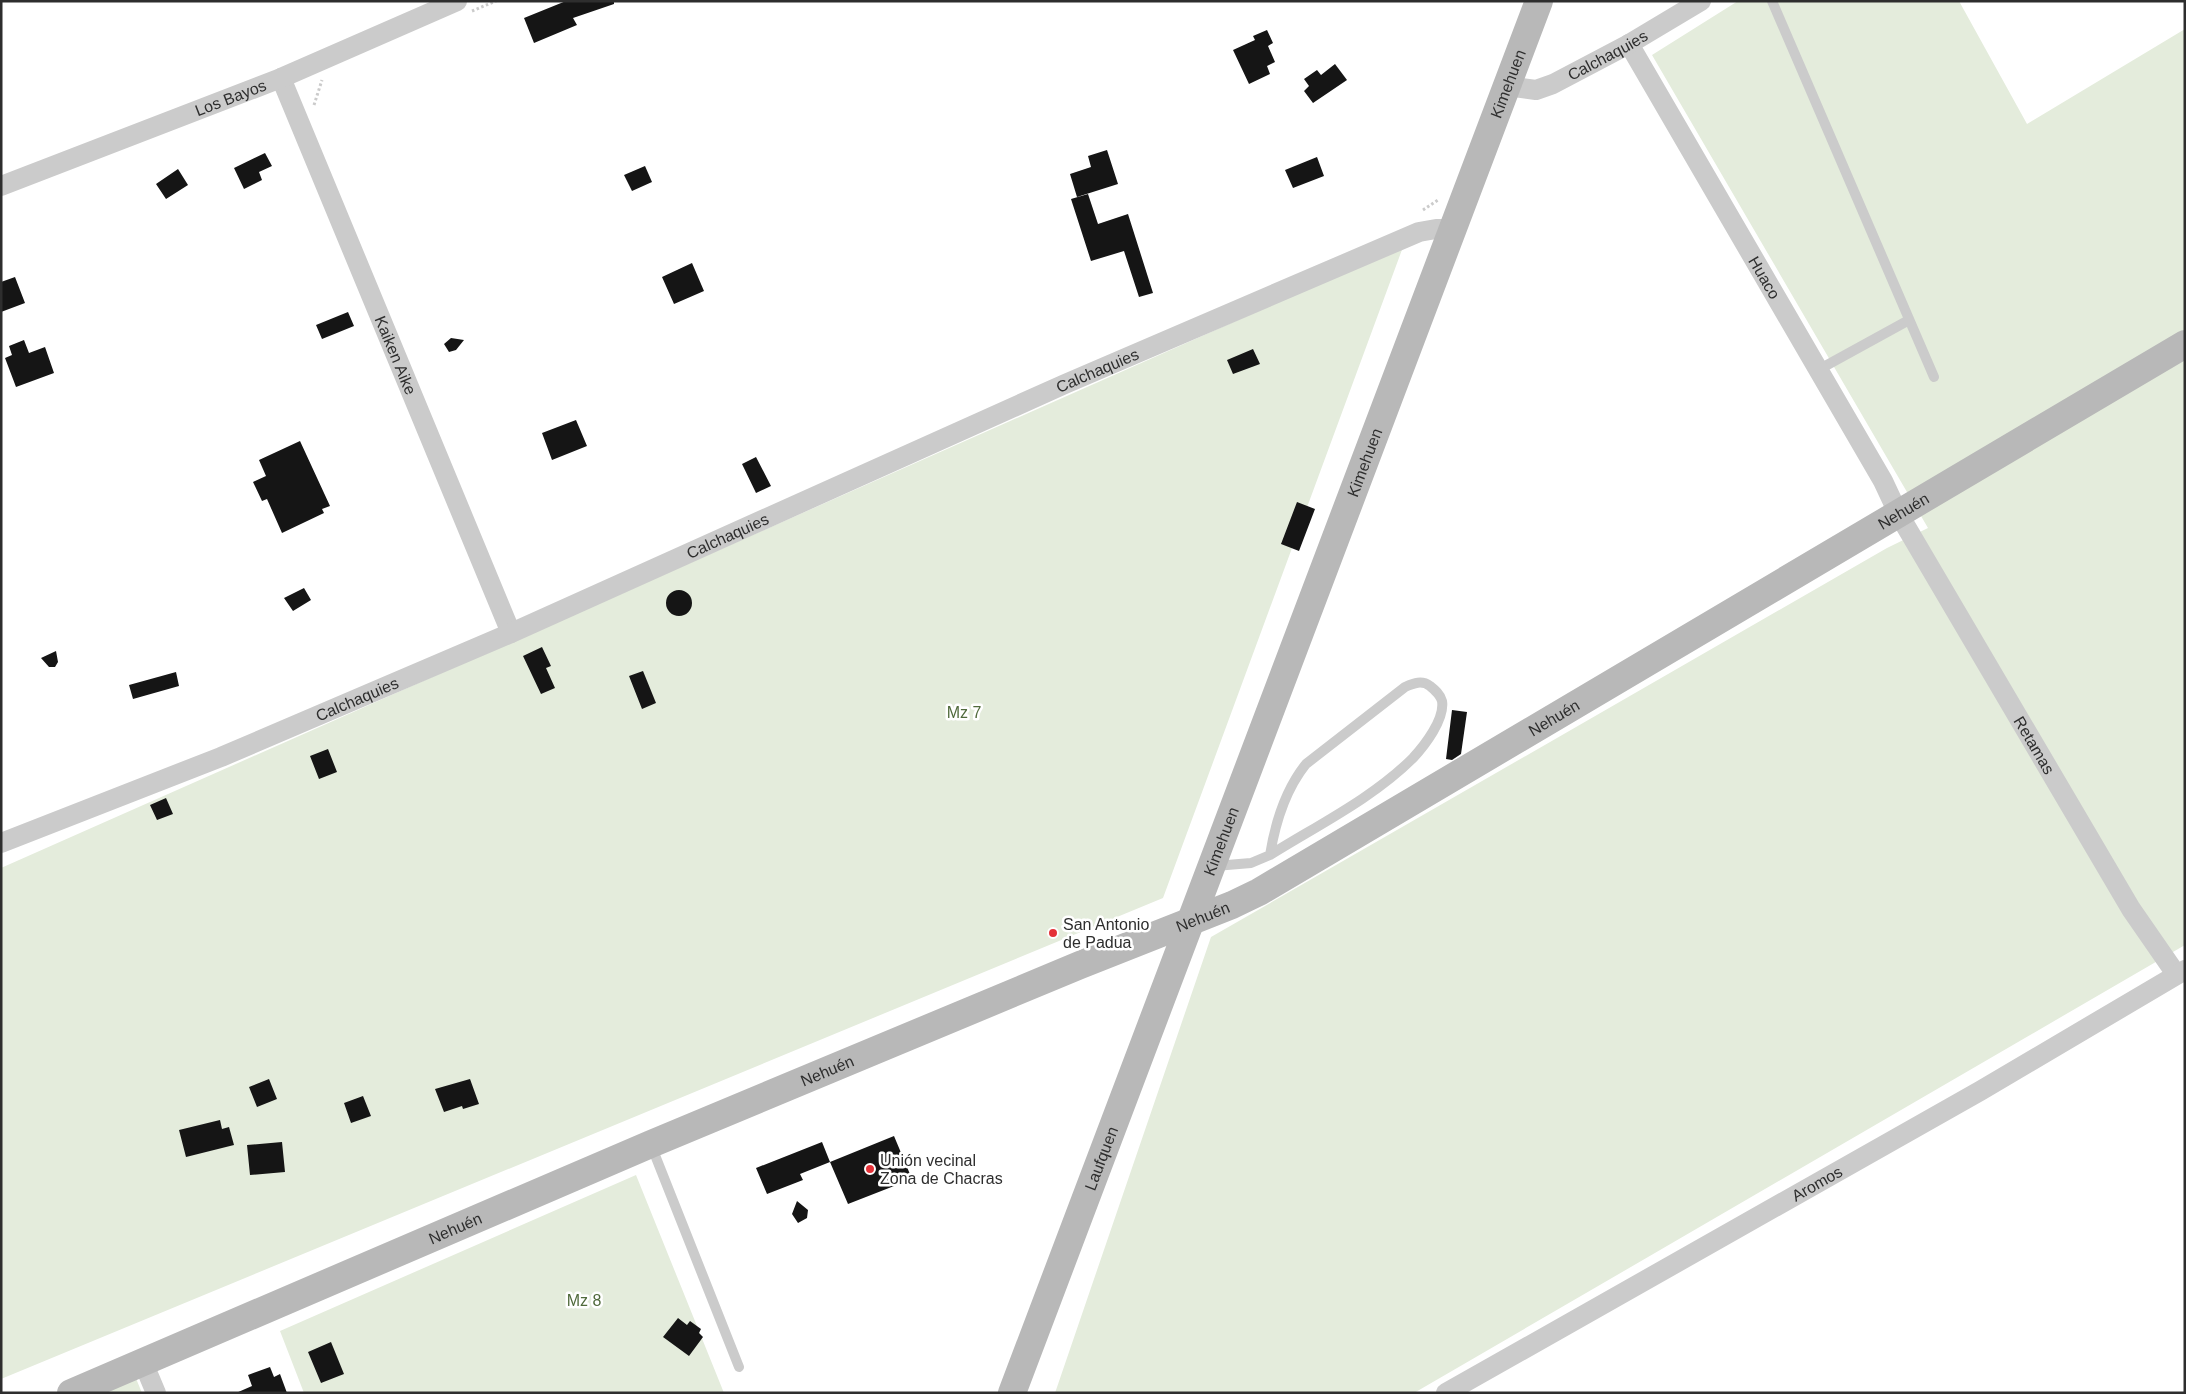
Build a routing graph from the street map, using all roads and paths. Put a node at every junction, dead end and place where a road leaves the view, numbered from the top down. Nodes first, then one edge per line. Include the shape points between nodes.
1 (457, 1) edge
2 (1540, 1) edge
3 (1701, 1) edge
4 (1772, 1) edge
5 (1629, 44) junction
6 (324, 76) dead end
7 (281, 78) junction
8 (1507, 86) junction
9 (311, 113) dead end
10 (1, 186) edge
11 (1442, 196) dead end
12 (1416, 214) dead end
13 (1452, 229) junction
14 (1909, 320) junction
15 (2185, 344) edge
16 (1818, 370) junction
17 (1934, 377) dead end
18 (1898, 513) junction
19 (512, 633) junction
20 (1, 843) edge
21 (1270, 855) junction
22 (1211, 866) junction
23 (1188, 923) junction
24 (2181, 972) edge
25 (651, 1144) junction
26 (143, 1362) junction
27 (739, 1367) dead end
28 (71, 1393) edge
29 (156, 1393) edge
30 (1012, 1393) edge
31 (1446, 1393) edge

1 - 7 street, Los Bayos
2 - 8 street, Kimehuen
3 - 5 street, Calchaquies
4 - 14 lane
5 - 8 street, Calchaquies via 1536,90
5 - 16 street, Huaco
6 - 9 path
7 - 10 street, Los Bayos
7 - 19 street, Kaiken Aike
8 - 13 street, Kimehuen
11 - 12 path
13 - 19 street, Calchaquies via 1436,228 1410,236 1065,384
13 - 22 street, Kimehuen
14 - 16 lane
14 - 17 lane
15 - 18 street, Nehuén
16 - 18 street, Huaco via 1883,480
18 - 23 street, Nehuén via 1259,892
18 - 24 street, Retamas via 2131,909
19 - 20 street, Calchaquies via 221,757
21 - 21 lane via 1273,834 1294,778 1306,764 1414,682 1425,683 1438,693 1442,702 1438,720 1414,757 1384,783
21 - 22 lane via 1252,864
22 - 23 street, Kimehuen
23 - 25 street, Nehuén
23 - 30 street, Laufquen
24 - 31 street, Aromos via 1980,1091
25 - 26 street, Nehuén
25 - 27 lane
26 - 28 street, Nehuén
26 - 29 street

